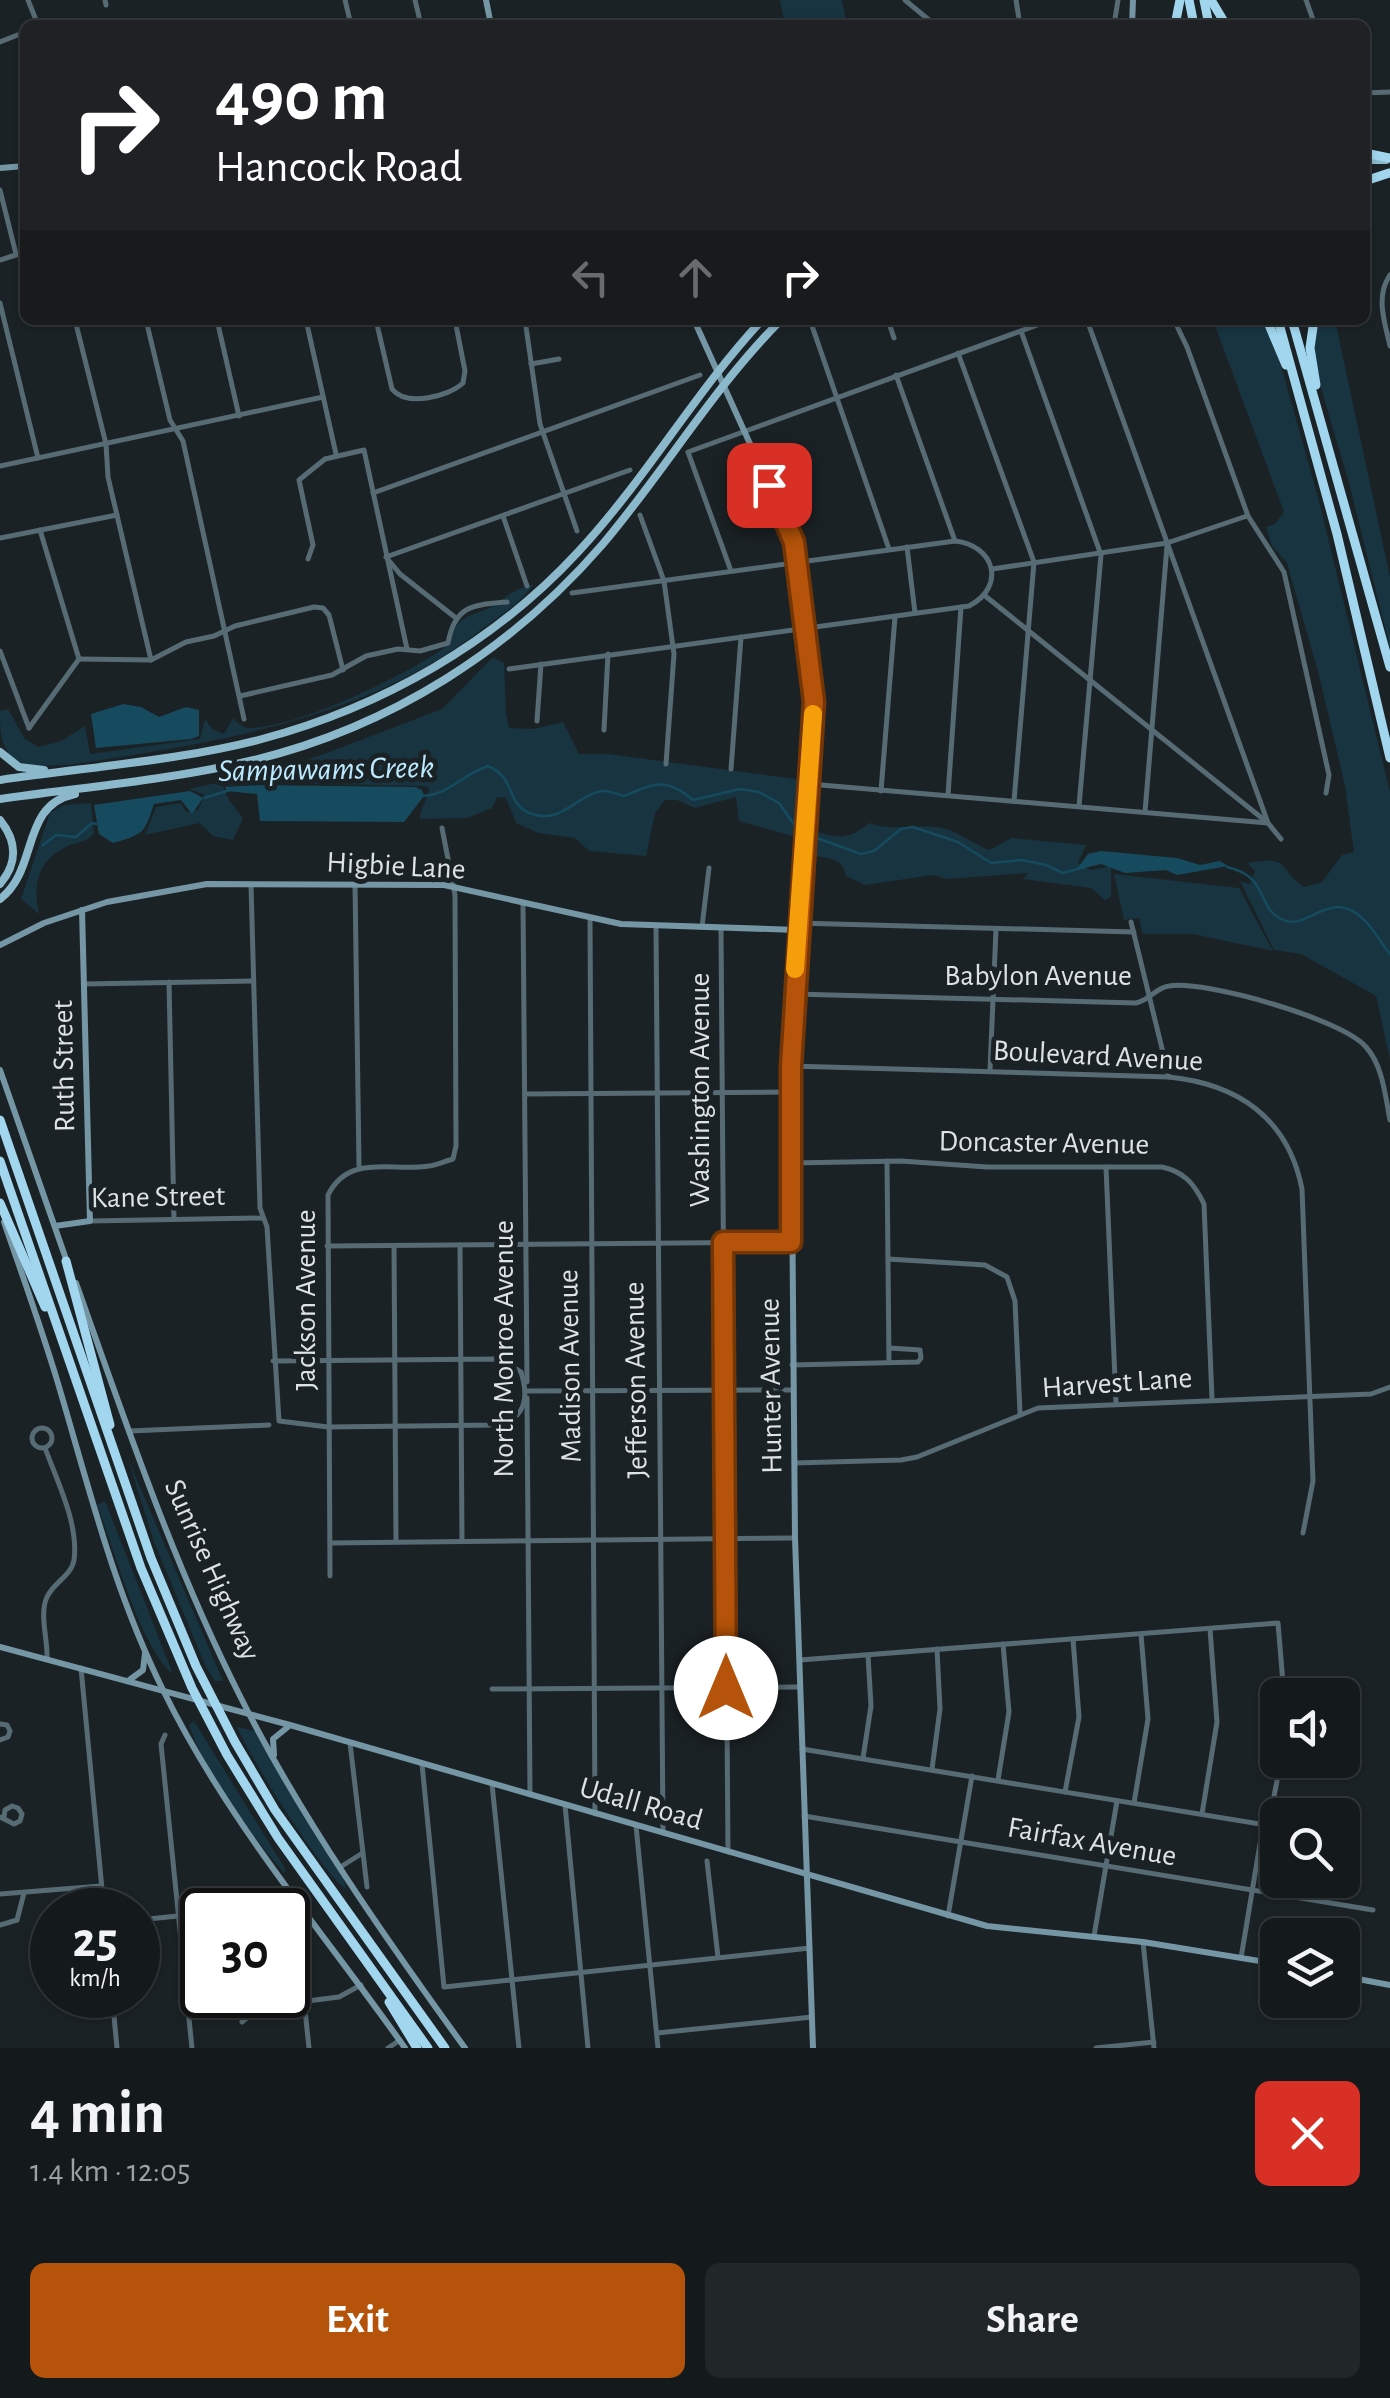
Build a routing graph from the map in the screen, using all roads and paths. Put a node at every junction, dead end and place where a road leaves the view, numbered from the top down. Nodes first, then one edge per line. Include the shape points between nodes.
1 (905, 0) edge
2 (1207, 0) edge
3 (929, 20) edge
4 (1222, 20) edge
5 (0, 190) edge
6 (20, 253) edge
7 (16, 254) junction
8 (0, 260) edge
9 (1390, 275) edge
10 (0, 303) edge
11 (76, 325) edge
12 (147, 325) edge
13 (217, 325) edge
14 (307, 325) edge
15 (377, 325) edge
16 (456, 325) edge
17 (526, 325) edge
18 (696, 325) edge
19 (758, 325) edge
20 (777, 325) edge
21 (812, 325) edge
22 (890, 325) edge
23 (1036, 325) edge
24 (1089, 325) edge
25 (1176, 325) edge
26 (1269, 325) edge
27 (1279, 325) edge
28 (1294, 325) edge
29 (1313, 325) edge
30 (1021, 330) junction
31 (894, 338) dead end
32 (1390, 346) edge
33 (958, 353) junction
34 (559, 358) dead end
35 (531, 364) junction
36 (718, 373) junction
37 (700, 375) dead end
38 (896, 376) junction
39 (1297, 385) junction
40 (724, 386) junction
41 (836, 396) junction
42 (323, 397) junction
43 (1320, 412) junction
44 (239, 416) junction
45 (744, 429) junction
46 (177, 430) junction
47 (542, 431) junction
48 (106, 444) junction
49 (336, 455) junction
50 (38, 458) junction
51 (0, 466) edge
52 (630, 470) dead end
53 (373, 493) junction
54 (564, 494) junction
55 (117, 515) junction
56 (640, 515) dead end
57 (503, 516) junction
58 (1248, 516) junction
59 (40, 530) junction
60 (578, 531) dead end
61 (0, 538) edge
62 (955, 540) junction
63 (1168, 543) junction
64 (906, 547) junction
65 (889, 550) junction
66 (1100, 555) junction
67 (386, 557) junction
68 (308, 560) dead end
69 (797, 561) junction
70 (1034, 562) junction
71 (992, 569) junction
72 (731, 571) junction
73 (664, 580) junction
74 (527, 586) dead end
75 (572, 593) dead end
76 (984, 595) junction
77 (507, 602) dead end
78 (962, 607) junction
79 (915, 614) junction
80 (895, 617) junction
81 (456, 618) junction
82 (805, 628) junction
83 (225, 630) junction
84 (1027, 630) junction
85 (741, 637) junction
86 (672, 646) junction
87 (407, 649) junction
88 (0, 651) edge
89 (608, 654) junction
90 (80, 659) junction
91 (151, 660) junction
92 (2, 664) edge
93 (541, 664) junction
94 (1390, 667) edge
95 (508, 669) dead end
96 (342, 670) junction
97 (1088, 678) junction
98 (240, 696) junction
99 (244, 719) dead end
100 (537, 721) dead end
101 (604, 730) dead end
102 (1151, 730) junction
103 (0, 752) edge
104 (1390, 758) edge
105 (666, 764) dead end
106 (731, 769) dead end
107 (68, 770) junction
108 (0, 780) edge
109 (113, 784) junction
110 (810, 784) junction
111 (881, 790) junction
112 (1326, 793) dead end
113 (948, 795) junction
114 (0, 799) edge
115 (1014, 801) junction
116 (1079, 806) junction
117 (1144, 812) junction
118 (0, 820) edge
119 (1268, 823) junction
120 (442, 828) dead end
121 (1281, 839) dead end
122 (710, 868) dead end
123 (0, 884) edge
124 (356, 884) junction
125 (251, 886) junction
126 (453, 886) junction
127 (0, 899) edge
128 (522, 902) junction
129 (82, 910) junction
130 (590, 918) junction
131 (1132, 922) dead end
132 (797, 926) junction
133 (656, 927) junction
134 (702, 927) junction
135 (721, 928) junction
136 (996, 928) junction
137 (1134, 932) junction
138 (0, 945) edge
139 (253, 981) junction
140 (169, 982) junction
141 (84, 984) junction
142 (794, 994) junction
143 (1149, 997) junction
144 (993, 999) junction
145 (791, 1066) junction
146 (0, 1070) edge
147 (990, 1071) junction
148 (1168, 1077) junction
149 (723, 1092) junction
150 (791, 1092) junction
151 (590, 1093) junction
152 (657, 1093) junction
153 (525, 1094) junction
154 (0, 1120) edge
155 (1390, 1120) edge
156 (0, 1161) edge
157 (887, 1161) junction
158 (791, 1163) junction
159 (358, 1167) junction
160 (1106, 1167) junction
161 (0, 1203) edge
162 (0, 1211) edge
163 (263, 1218) junction
164 (174, 1219) junction
165 (90, 1220) junction
166 (55, 1226) junction
167 (657, 1242) junction
168 (723, 1242) junction
169 (791, 1242) junction
170 (590, 1243) junction
171 (526, 1244) junction
172 (460, 1245) junction
173 (327, 1246) junction
174 (394, 1246) junction
175 (888, 1259) junction
176 (66, 1261) junction
177 (889, 1348) junction
178 (68, 1359) junction
179 (328, 1360) junction
180 (394, 1360) junction
181 (461, 1360) junction
182 (273, 1361) junction
183 (889, 1362) junction
184 (792, 1365) junction
185 (1390, 1387) edge
186 (793, 1390) junction
187 (527, 1391) junction
188 (592, 1391) junction
189 (658, 1391) junction
190 (724, 1391) junction
191 (1310, 1396) junction
192 (1212, 1399) junction
193 (1116, 1404) junction
194 (1020, 1413) junction
195 (269, 1425) dead end
196 (395, 1426) junction
197 (461, 1426) junction
198 (328, 1427) junction
199 (127, 1431) junction
200 (46, 1448) dead end
201 (116, 1457) junction
202 (794, 1463) junction
203 (1302, 1533) dead end
204 (795, 1538) junction
205 (726, 1539) junction
206 (528, 1540) junction
207 (594, 1540) junction
208 (660, 1540) junction
209 (462, 1541) junction
210 (396, 1542) junction
211 (330, 1543) junction
212 (330, 1576) dead end
213 (1210, 1629) junction
214 (1142, 1634) junction
215 (1073, 1639) junction
216 (1003, 1644) junction
217 (0, 1646) edge
218 (937, 1649) junction
219 (146, 1652) junction
220 (868, 1655) junction
221 (47, 1658) junction
222 (798, 1660) junction
223 (81, 1668) junction
224 (1283, 1678) edge
225 (128, 1681) junction
226 (800, 1687) junction
227 (596, 1688) junction
228 (661, 1688) junction
229 (726, 1688) junction
230 (492, 1689) dead end
231 (530, 1689) junction
232 (164, 1691) junction
233 (249, 1714) junction
234 (0, 1724) edge
235 (290, 1725) junction
236 (165, 1735) dead end
237 (0, 1740) edge
238 (350, 1743) junction
239 (801, 1748) junction
240 (863, 1758) junction
241 (275, 1760) junction
242 (422, 1764) junction
243 (932, 1769) junction
244 (972, 1776) junction
245 (998, 1780) junction
246 (492, 1784) junction
247 (1065, 1792) junction
248 (530, 1795) junction
249 (1117, 1800) junction
250 (1134, 1803) junction
251 (565, 1805) junction
252 (596, 1814) junction
253 (1202, 1814) junction
254 (803, 1816) junction
255 (1260, 1825) edge
256 (636, 1826) junction
257 (663, 1833) junction
258 (961, 1842) junction
259 (1260, 1851) edge
260 (728, 1852) junction
261 (361, 1854) junction
262 (707, 1861) dead end
263 (342, 1866) junction
264 (1106, 1866) junction
265 (807, 1875) junction
266 (101, 1886) joint
267 (366, 1887) dead end
268 (1252, 1890) junction
269 (24, 1892) junction
270 (0, 1894) edge
271 (1373, 1910) dead end
272 (178, 1916) junction
273 (948, 1916) junction
274 (160, 1918) edge
275 (0, 1925) edge
276 (1094, 1936) junction
277 (1144, 1942) junction
278 (810, 1948) junction
279 (718, 1958) junction
280 (1241, 1958) junction
281 (1260, 1961) edge
282 (650, 1966) junction
283 (371, 1969) junction
284 (580, 1973) junction
285 (1360, 1979) edge
286 (512, 1980) junction
287 (361, 1984) junction
288 (1390, 1985) edge
289 (310, 2000) edge
290 (812, 2017) junction
291 (114, 2018) edge
292 (247, 2018) edge
293 (306, 2018) edge
294 (242, 2022) dead end
295 (656, 2034) junction
296 (400, 2040) junction
297 (1154, 2045) edge
298 (117, 2048) edge
299 (192, 2048) edge
300 (309, 2048) edge
301 (388, 2048) edge
302 (405, 2048) edge
303 (417, 2048) edge
304 (428, 2048) edge
305 (445, 2048) edge
306 (464, 2048) edge
307 (520, 2048) edge
308 (588, 2048) edge
309 (658, 2048) edge
310 (813, 2048) edge
311 (1096, 2048) edge

1 - 3 street
2 - 4 highway
5 - 7 street
6 - 7 street
7 - 8 street
9 - 32 street via 1382,299
10 - 50 street
11 - 48 street
12 - 46 street
13 - 44 street
14 - 42 street
15 - 16 street via 390,383 398,396 410,399 451,391 464,380
17 - 35 street
18 - 36 street, Hunter Avenue
19 - 36 main road
20 - 40 main road
21 - 41 street
22 - 31 street
23 - 30 street
24 - 63 street
25 - 58 street
26 - 39 highway
27 - 39 highway
28 - 43 highway
29 - 43 highway via 1310,348
30 - 33 street
30 - 66 street
33 - 38 street
33 - 70 street
34 - 35 street
35 - 47 street
36 - 40 street, Hunter Avenue
36 - 107 main road via 578,552 513,612 432,669 358,706 263,739
37 - 47 street
38 - 41 street
38 - 62 street
39 - 104 highway
40 - 45 street, Hunter Avenue
40 - 109 main road via 580,570 466,667 318,742 221,768
41 - 45 street
41 - 65 street
42 - 44 street
42 - 49 street
43 - 94 highway
44 - 46 street
45 - 69 street, Hunter Avenue
45 - 72 street via 688,452
46 - 48 street
46 - 83 street
47 - 53 street
47 - 54 street
48 - 50 street
48 - 55 street
49 - 53 street via 364,450
49 - 68 street via 300,480 312,545
50 - 51 street
52 - 54 street
53 - 67 street
54 - 57 street
54 - 60 street
55 - 59 street
55 - 91 street
56 - 73 street
57 - 67 street
57 - 74 street
58 - 63 street
58 - 112 street via 1284,572 1329,775
59 - 61 street
59 - 90 street
62 - 64 street
62 - 71 street via 982,550
63 - 66 street
63 - 102 street
63 - 119 street
64 - 65 street
64 - 79 street
65 - 69 street
66 - 70 street
66 - 97 street
67 - 81 street
67 - 87 street
69 - 72 street
69 - 82 street, Hunter Avenue
70 - 71 street
70 - 84 street
71 - 76 street
72 - 73 street
73 - 75 street
73 - 86 street
76 - 78 street
76 - 84 street
77 - 81 street via 470,607
78 - 79 street
78 - 113 street
79 - 80 street
80 - 82 street
80 - 111 street
81 - 87 street via 448,643
82 - 85 street
82 - 110 street, Hunter Avenue via 814,702
83 - 91 street
83 - 96 street via 323,608
83 - 98 street
84 - 97 street
84 - 115 street
85 - 86 street
85 - 106 street
86 - 89 street
86 - 105 street
87 - 96 street via 366,656
88 - 92 street
89 - 93 street
89 - 101 street
90 - 91 street
90 - 92 street via 29,728
93 - 95 street
93 - 100 street
96 - 98 street
97 - 102 street
97 - 116 street
98 - 99 street
102 - 117 street
102 - 119 street
103 - 107 main road via 19,767
107 - 108 main road
109 - 114 main road
109 - 127 main road via 60,797 46,808 20,878
110 - 111 street
110 - 132 street, Hunter Avenue
111 - 113 street
113 - 115 street
115 - 116 street
116 - 117 street
117 - 119 street
118 - 123 main road via 14,854
119 - 121 street
120 - 126 street
122 - 134 street
124 - 125 street, Higbie Lane
124 - 126 street, Higbie Lane
124 - 159 street
125 - 129 street, Higbie Lane via 196,885
125 - 139 street
126 - 128 street, Higbie Lane
126 - 159 street via 458,1132 452,1159 431,1166
128 - 130 street, Higbie Lane
128 - 153 street, North Monroe Avenue
129 - 138 street, Higbie Lane
129 - 141 street, Ruth Street
130 - 133 street, Higbie Lane
130 - 151 street, Madison Avenue
131 - 137 street
132 - 135 street, Higbie Lane
132 - 136 street, Higbie Lane
132 - 142 street, Hunter Avenue
133 - 134 street, Higbie Lane
133 - 152 street, Jefferson Avenue
134 - 135 street, Higbie Lane
135 - 149 street, Washington Avenue
136 - 137 street, Higbie Lane
136 - 144 street
137 - 143 street
139 - 140 street
139 - 163 street
140 - 141 street
140 - 164 street
141 - 165 street, Ruth Street
142 - 144 street, Babylon Avenue
142 - 145 street, Hunter Avenue
143 - 144 street, Babylon Avenue via 1136,1003
143 - 148 street
143 - 155 street, Babylon Avenue via 1180,985 1287,1007 1348,1034 1374,1058
144 - 147 street
145 - 147 street, Boulevard Avenue
145 - 150 street, Hunter Avenue
146 - 166 street, Sunrise Highway
147 - 148 street, Boulevard Avenue
148 - 191 street, Boulevard Avenue via 1202,1081 1245,1100 1292,1155 1302,1189
149 - 150 street
149 - 152 street
149 - 168 street, Washington Avenue
150 - 158 street, Hunter Avenue
151 - 152 street
151 - 153 street
151 - 170 street, Madison Avenue
152 - 167 street, Jefferson Avenue
153 - 171 street, North Monroe Avenue
154 - 201 highway, Sunrise Highway
156 - 178 highway, Sunrise Highway
157 - 158 street, Doncaster Avenue
157 - 160 street, Doncaster Avenue
157 - 175 street
158 - 169 street, Hunter Avenue
159 - 173 street, Jackson Avenue via 328,1195
160 - 192 street, Doncaster Avenue via 1177,1171 1204,1204
160 - 193 street
161 - 178 highway
162 - 219 street via 104,1547
163 - 164 street, Kane Street
163 - 182 street
164 - 165 street, Kane Street
165 - 166 street, Kane Street
166 - 176 street, Sunrise Highway
167 - 168 street
167 - 170 street
167 - 189 street, Jefferson Avenue
168 - 169 street
168 - 190 street, Washington Avenue
169 - 184 street, Hunter Avenue
170 - 171 street
170 - 188 street, Madison Avenue
171 - 172 street
171 - 187 street, North Monroe Avenue
172 - 174 street
172 - 181 street
173 - 174 street
173 - 179 street, Jackson Avenue
174 - 180 street
175 - 177 street
175 - 194 street via 985,1265 1007,1277 1013,1287
176 - 199 street, Sunrise Highway
176 - 201 highway
177 - 183 street
177 - 183 street via 921,1354 918,1362
178 - 283 highway, Sunrise Highway via 140,1568 211,1727 269,1825
179 - 180 street
179 - 182 street
179 - 198 street, Jackson Avenue
180 - 181 street
180 - 196 street
181 - 187 street via 513,1364
181 - 197 street
182 - 198 street via 279,1422
183 - 184 street
184 - 186 street, Hunter Avenue
185 - 191 street, Harvest Lane
186 - 190 street
186 - 202 street, Hunter Avenue
187 - 188 street
187 - 197 street via 521,1412 507,1423
187 - 206 street, North Monroe Avenue
188 - 189 street
188 - 207 street, Madison Avenue
189 - 190 street
189 - 208 street, Jefferson Avenue
190 - 205 street, Washington Avenue
191 - 192 street, Harvest Lane
191 - 203 street, Boulevard Avenue via 1312,1494
192 - 193 street, Harvest Lane
193 - 194 street, Harvest Lane
194 - 202 street, Harvest Lane via 917,1457
195 - 199 street
196 - 197 street
196 - 198 street
196 - 210 street
197 - 209 street
198 - 211 street, Jackson Avenue
199 - 233 street, Sunrise Highway
200 - 221 street via 74,1550 74,1564 47,1596
201 - 305 highway, Sunrise Highway via 156,1573 230,1732 302,1850
202 - 204 street, Hunter Avenue
204 - 205 street
204 - 222 street, Hunter Avenue
205 - 208 street
205 - 229 street, Washington Avenue
206 - 207 street
206 - 209 street
206 - 231 street, North Monroe Avenue
207 - 208 street
207 - 227 street, Madison Avenue
208 - 228 street, Jefferson Avenue
209 - 210 street
210 - 211 street
211 - 212 street, Jackson Avenue
213 - 214 street
213 - 224 street via 1278,1623
213 - 253 street via 1216,1722
214 - 215 street
214 - 250 street via 1148,1718
215 - 216 street
215 - 247 street via 1079,1717
216 - 218 street
216 - 245 street via 1008,1712
217 - 221 street, Udall Road
218 - 220 street
218 - 243 street via 940,1709
219 - 225 street via 143,1670
219 - 232 street
220 - 222 street
220 - 240 street via 871,1706
221 - 223 street, Udall Road
222 - 226 street, Hunter Avenue
223 - 225 street, Udall Road
223 - 266 street
225 - 232 street, Udall Road
226 - 229 street
226 - 239 street, Hunter Avenue
227 - 228 street
227 - 231 street
227 - 252 street, Madison Avenue
228 - 229 street
228 - 257 street, Jefferson Avenue
229 - 260 street, Washington Avenue
230 - 231 street
231 - 248 street, North Monroe Avenue
232 - 233 street, Udall Road
232 - 287 street via 231,1812
233 - 235 street, Udall Road
233 - 241 street, Sunrise Highway
234 - 237 street via 10,1731
235 - 238 street, Udall Road
235 - 241 street via 273,1739
236 - 272 street
238 - 242 street, Udall Road
238 - 261 street
239 - 240 street
239 - 254 street, Hunter Avenue
240 - 243 street
241 - 263 street, Sunrise Highway
242 - 246 street, Udall Road
242 - 286 street via 444,1987
243 - 244 street
244 - 245 street
244 - 258 street
245 - 247 street
246 - 248 street, Udall Road
246 - 286 street
247 - 249 street
248 - 251 street, Udall Road
249 - 250 street
249 - 264 street
250 - 253 street
251 - 252 street, Udall Road
251 - 284 street
252 - 256 street, Udall Road
253 - 255 street
254 - 258 street, Fairfax Avenue
254 - 265 street, Hunter Avenue
256 - 257 street, Udall Road
256 - 282 street
257 - 260 street, Udall Road
258 - 264 street, Fairfax Avenue
258 - 273 street
259 - 268 street
260 - 265 street, Udall Road
261 - 263 street
261 - 267 street
262 - 279 street
263 - 306 street, Sunrise Highway
264 - 268 street, Fairfax Avenue
264 - 276 street
265 - 273 street, Udall Road
265 - 278 street, Hunter Avenue
266 - 269 street
268 - 271 street, Fairfax Avenue
268 - 280 street
269 - 270 street
269 - 275 street via 17,1920
272 - 274 street
272 - 299 street
273 - 276 street, Udall Road
276 - 277 street, Udall Road
277 - 280 street, Udall Road
277 - 297 street
278 - 279 street
278 - 290 street, Hunter Avenue
279 - 282 street
280 - 281 street, Udall Road
282 - 284 street
282 - 295 street
283 - 303 highway
283 - 304 highway, Sunrise Highway
284 - 286 street
284 - 308 street
285 - 288 street
286 - 307 street
287 - 289 street via 342,1996
287 - 296 street
290 - 295 street
290 - 310 street, Hunter Avenue
291 - 298 street
292 - 294 street
293 - 300 street
295 - 309 street
296 - 301 street
296 - 302 street
297 - 311 street

